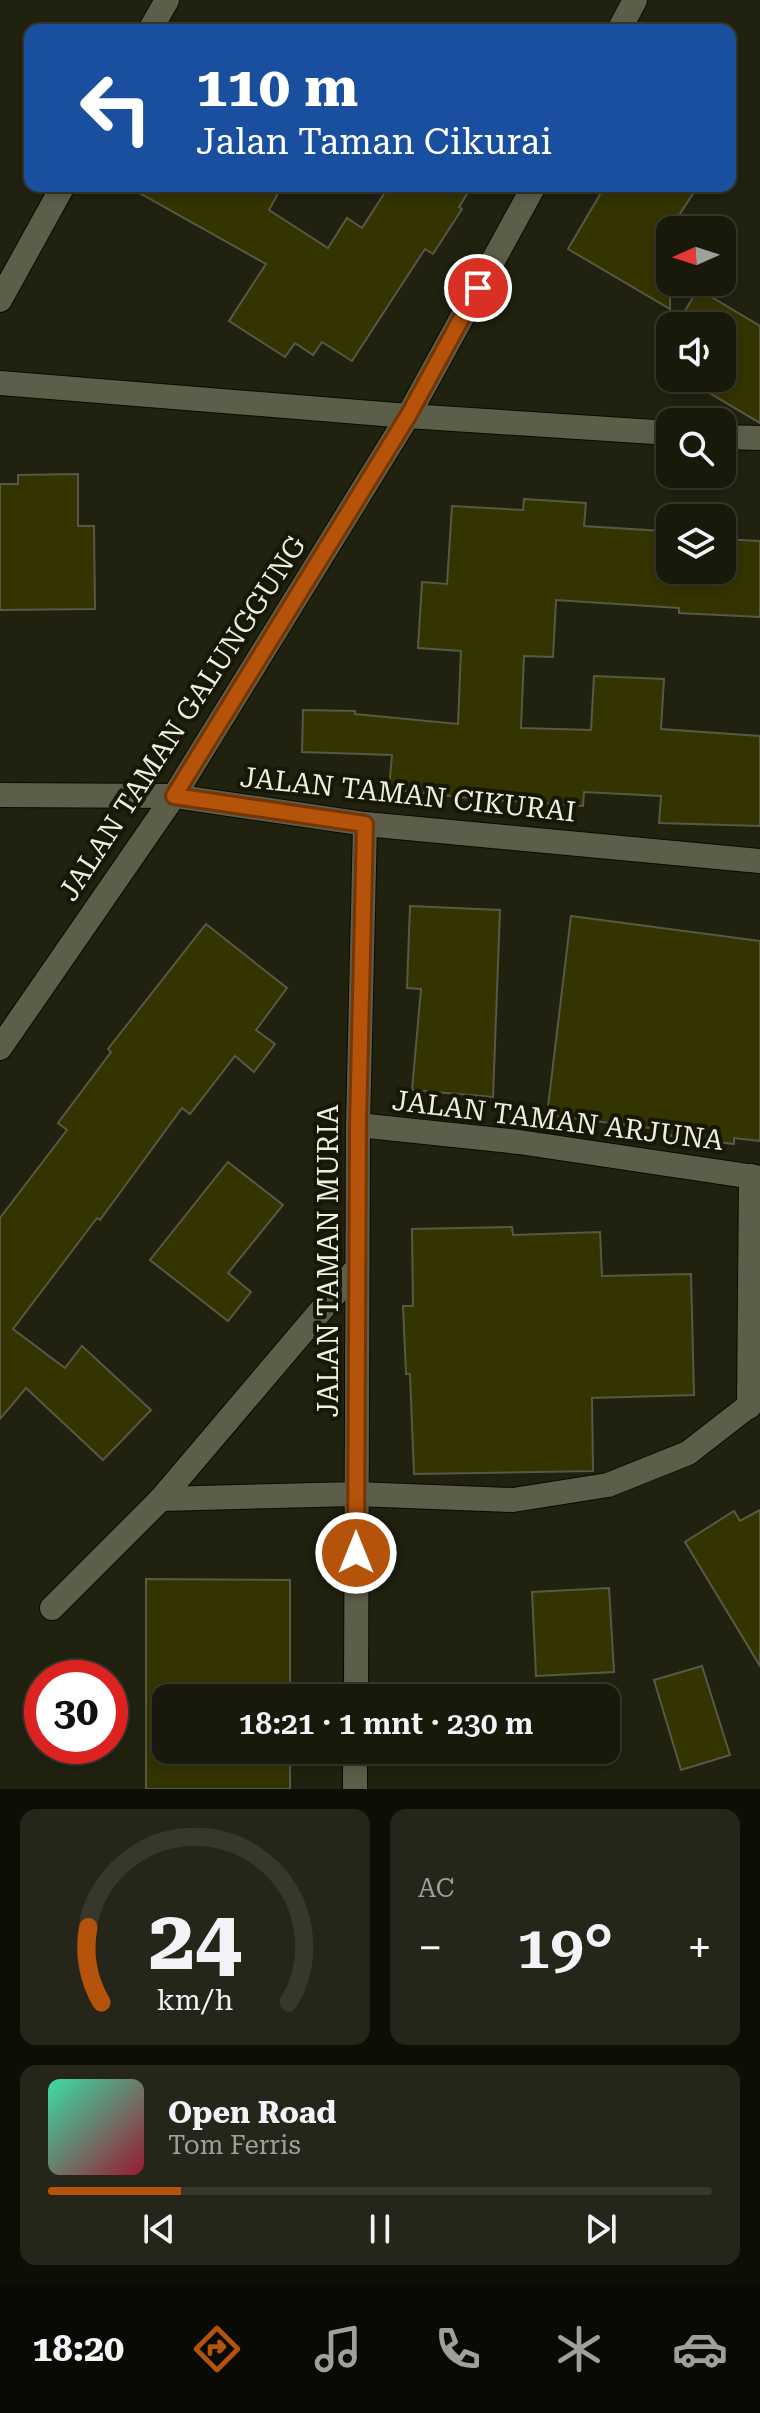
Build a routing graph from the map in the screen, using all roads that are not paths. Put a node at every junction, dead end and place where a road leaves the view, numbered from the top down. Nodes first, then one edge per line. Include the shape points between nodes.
1 (167, 0) edge
2 (635, 0) edge
3 (153, 24) edge
4 (622, 24) edge
5 (60, 192) edge
6 (531, 192) edge
7 (0, 300) edge
8 (0, 383) edge
9 (408, 416) junction
10 (656, 432) edge
11 (736, 437) edge
12 (760, 438) edge
13 (0, 795) edge
14 (174, 796) junction
15 (365, 824) junction
16 (760, 861) edge
17 (0, 1048) edge
18 (358, 1125) junction
19 (756, 1177) edge
20 (357, 1268) junction
21 (754, 1402) edge
22 (356, 1494) junction
23 (161, 1499) junction
24 (52, 1608) dead end
25 (356, 1684) edge
26 (355, 1764) edge
27 (355, 1789) edge

1 - 3 street
2 - 4 street
5 - 7 street
6 - 9 street, JALAN TAMAN GALUNGGUNG
8 - 9 street
9 - 10 street
9 - 14 street, JALAN TAMAN GALUNGGUNG
11 - 12 street
13 - 14 street, JALAN TAMAN CIKURAI
14 - 15 street, JALAN TAMAN CIKURAI
14 - 17 street, JALAN TAMAN GALUNGGUNG
15 - 16 street, JALAN TAMAN CIKURAI
15 - 18 street, JALAN TAMAN MURIA
18 - 19 street, JALAN TAMAN ARJUNA via 519,1142
18 - 20 street, JALAN TAMAN MURIA
19 - 21 street, JALAN TAMAN ARJUNA
20 - 22 street, JALAN TAMAN MURIA
20 - 23 street
21 - 22 street, JALAN TAMAN ARJUNA via 688,1453 608,1485 513,1500
22 - 23 street, JALAN TAMAN ARJUNA
22 - 25 street, JALAN TAMAN MURIA
23 - 24 street
26 - 27 street

